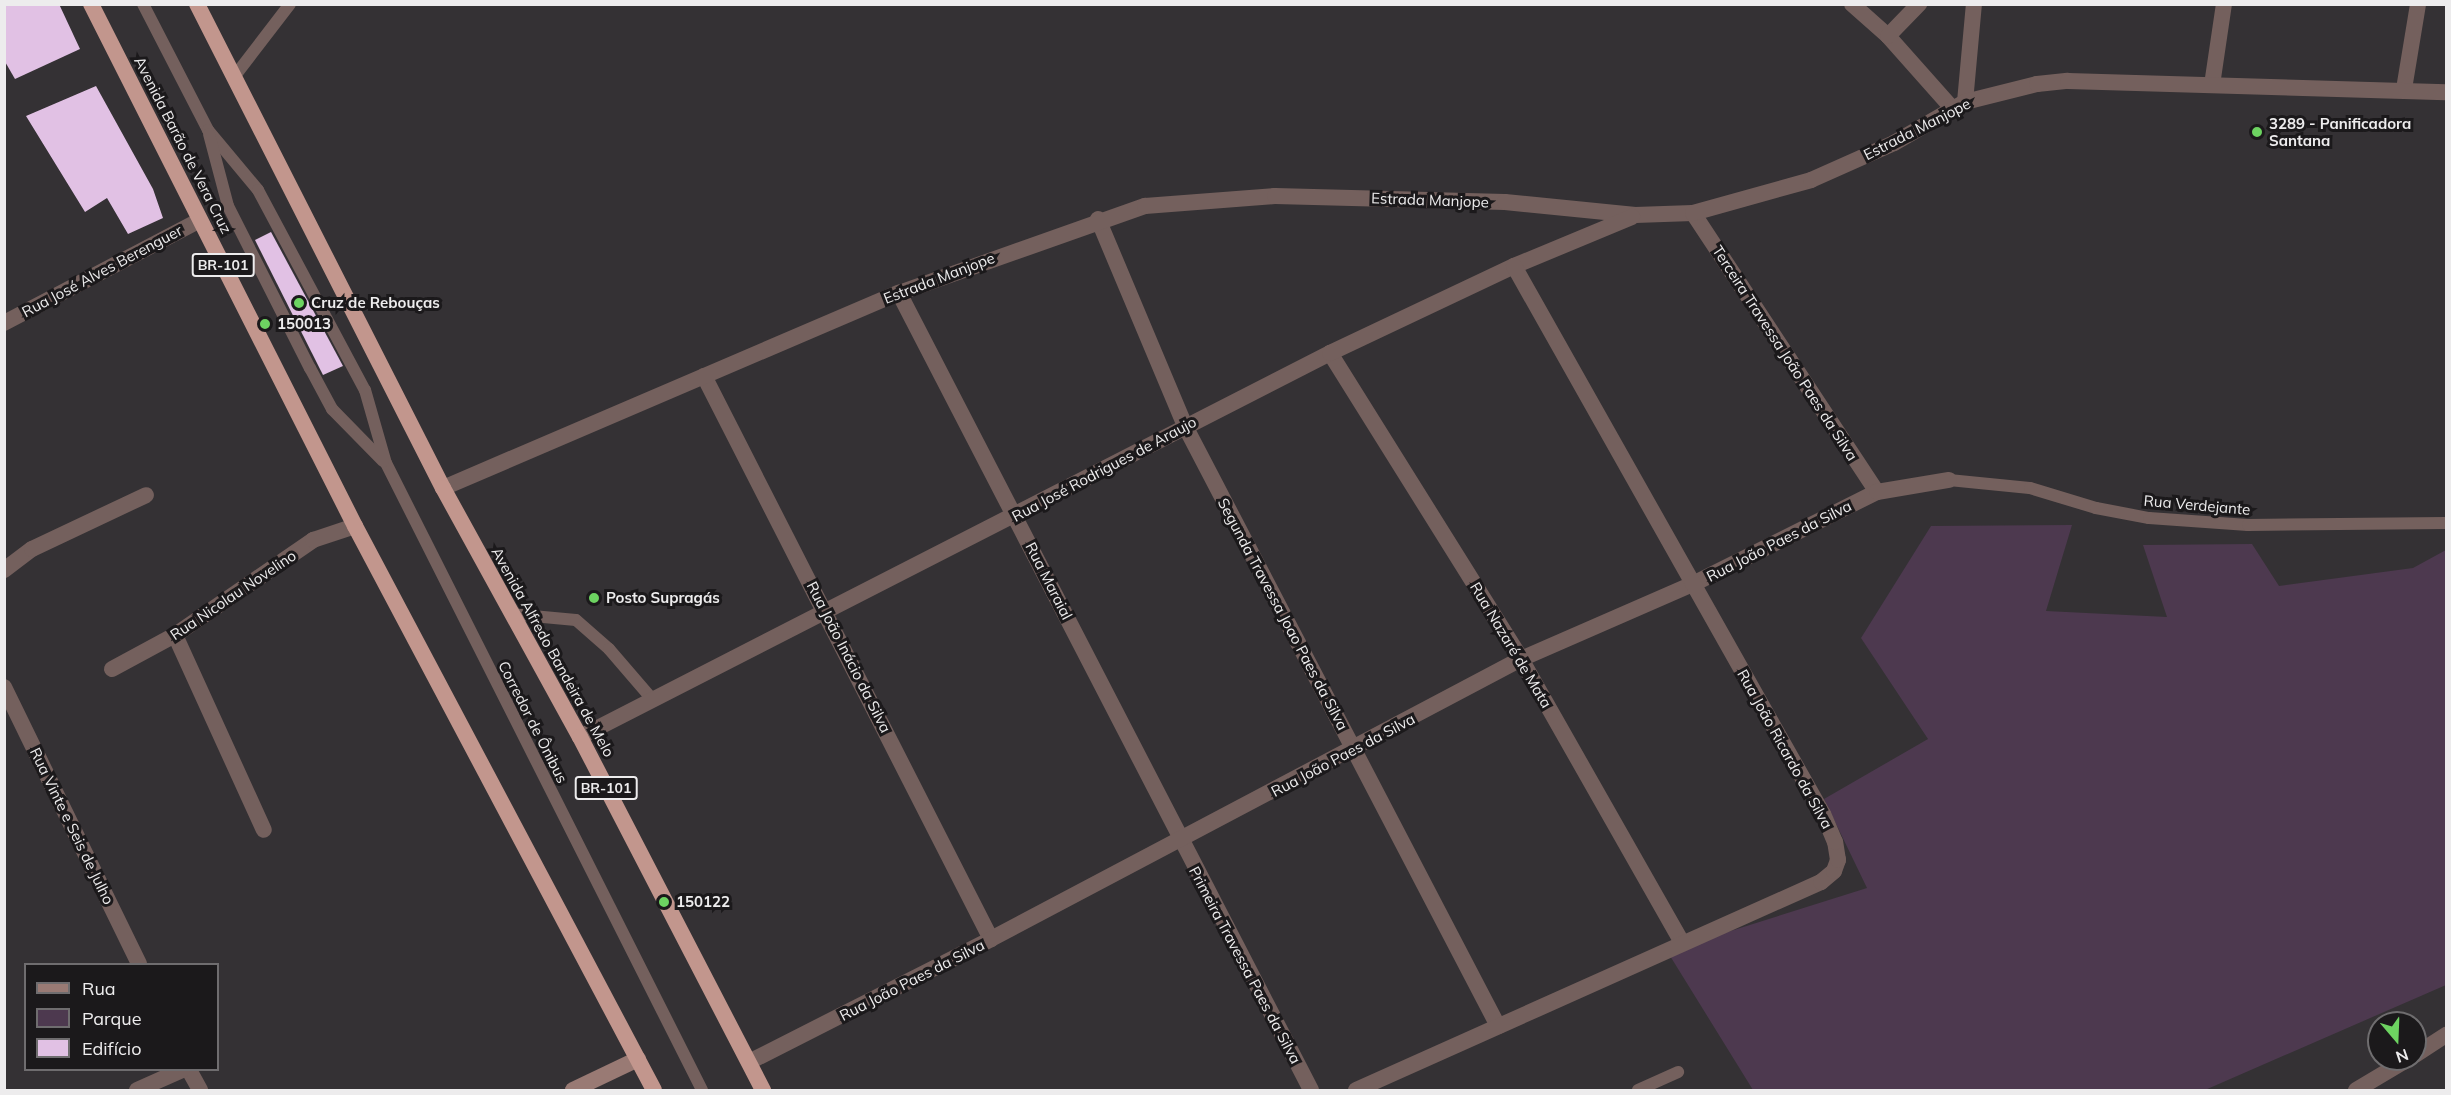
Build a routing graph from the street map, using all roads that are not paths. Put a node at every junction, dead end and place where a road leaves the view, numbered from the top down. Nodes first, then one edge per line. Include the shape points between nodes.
1 (91, 4) edge
2 (142, 4) edge
3 (197, 4) edge
4 (290, 4) edge
5 (1852, 4) edge
6 (1919, 4) edge
7 (1974, 4) edge
8 (2224, 4) edge
9 (2418, 4) edge
10 (1888, 36) junction
11 (234, 77) junction
12 (2212, 85) junction
13 (2404, 89) junction
14 (2446, 92) edge
15 (1958, 105) junction
16 (208, 130) junction
17 (1693, 213) junction
18 (1635, 215) junction
19 (1098, 219) junction
20 (200, 220) junction
21 (1514, 266) junction
22 (899, 293) junction
23 (4, 323) edge
24 (1330, 353) junction
25 (704, 376) junction
26 (1185, 426) junction
27 (386, 463) junction
28 (1949, 480) joint
29 (442, 488) junction
30 (1877, 492) junction
31 (146, 495) dead end
32 (1016, 516) junction
33 (2446, 523) edge
34 (356, 526) junction
35 (4, 570) edge
36 (1693, 584) junction
37 (825, 609) junction
38 (511, 614) junction
39 (175, 635) junction
40 (1521, 659) junction
41 (112, 669) dead end
42 (4, 687) edge
43 (652, 699) junction
44 (580, 737) junction
45 (1354, 750) junction
46 (264, 830) dead end
47 (1179, 840) junction
48 (991, 939) junction
49 (1682, 942) junction
50 (139, 963) edge
51 (1497, 1026) junction
52 (2446, 1035) edge
53 (2427, 1047) edge
54 (638, 1059) junction
55 (749, 1062) junction
56 (180, 1071) edge
57 (190, 1071) edge
58 (2391, 1071) edge
59 (1678, 1072) dead end
60 (2367, 1088) edge
61 (137, 1090) edge
62 (200, 1090) edge
63 (573, 1090) edge
64 (654, 1090) edge
65 (702, 1090) edge
66 (764, 1090) edge
67 (1311, 1090) edge
68 (1356, 1090) edge
69 (1638, 1090) edge

1 - 20 highway, Avenida Barão de Vera Cruz / BR-101
2 - 16 lane, Corredor de Ônibus
3 - 11 highway, BR-101
4 - 11 lane
5 - 10 street
6 - 10 street
7 - 15 street
8 - 12 street
9 - 13 street
10 - 15 street
11 - 29 highway, BR-101
12 - 13 street, Estrada Manjope
12 - 15 street, Estrada Manjope via 2068,81 2007,89
13 - 14 street, Estrada Manjope
15 - 17 street, Estrada Manjope via 1894,143 1812,180
16 - 27 lane, Corredor de Ônibus via 258,190 290,249 365,390
16 - 27 lane, Corredor de Ônibus via 228,206 310,368 332,409
17 - 18 street, Estrada Manjope
17 - 30 street, Terceira Travessa João Paes da Silva
18 - 19 street, Estrada Manjope via 1505,202 1275,196 1145,206
18 - 21 street, Rua José Rodrigues de Araujo
19 - 22 street, Estrada Manjope
19 - 26 street, Segunda Travessa Joao Paes da Silva
20 - 23 street, Rua José Alves Berenguer
20 - 34 highway, Avenida Barão de Vera Cruz / BR-101
21 - 24 street, Rua José Rodrigues de Araujo
21 - 36 street, Rua João Ricardo da Silva
22 - 25 street, Estrada Manjope
22 - 32 street, Rua Maraial
24 - 26 street, Rua José Rodrigues de Araujo
24 - 40 street, Rua Nazaré de Mata
25 - 29 street, Estrada Manjope
25 - 37 street, Rua João Inácio da Silva
26 - 32 street, Rua José Rodrigues de Araujo
26 - 45 street, Segunda Travessa Joao Paes da Silva
27 - 65 lane, Corredor de Ônibus
28 - 30 street, Rua João Paes da Silva
28 - 33 lane, Rua Verdejante via 2030,488 2096,508 2149,518 2248,525
29 - 38 highway, Avenida Alfredo Bandeira de Melo / BR-101
30 - 36 street, Rua João Paes da Silva
31 - 35 street via 32,549
32 - 37 street, Rua José Rodrigues de Araujo
32 - 47 street, Rua Maraial
34 - 39 street, Rua Nicolau Novelino via 313,540
34 - 54 highway, BR-101
36 - 40 street, Rua João Paes da Silva
36 - 49 street, Rua João Ricardo da Silva via 1823,814 1838,860 1834,871 1821,882
37 - 43 street, Rua José Rodrigues de Araujo
37 - 48 street, Rua João Inácio da Silva
38 - 43 lane via 576,620 609,649
38 - 44 highway, Avenida Alfredo Bandeira de Melo / BR-101
39 - 41 street, Rua Nicolau Novelino
39 - 46 street
40 - 45 street, Rua João Paes da Silva
40 - 49 street, Rua Nazaré de Mata
42 - 50 street, Rua Vinte e Seis de Julho
43 - 44 street, Rua José Rodrigues de Araujo
44 - 55 highway, Avenida Alfredo Bandeira de Melo / BR-101
45 - 47 street, Rua João Paes da Silva
45 - 51 street, Segunda Travessa Joao Paes da Silva
47 - 48 street, Rua João Paes da Silva
47 - 67 street, Primeira Travessa Paes da Silva
48 - 55 street, Rua João Paes da Silva
49 - 51 street, Rua João Ricardo da Silva
51 - 68 street, Rua João Ricardo da Silva
52 - 53 street
54 - 63 main road
54 - 64 highway, BR-101
55 - 66 highway, Avenida Alfredo Bandeira de Melo / BR-101
56 - 61 street
57 - 62 street
58 - 60 street
59 - 69 lane

